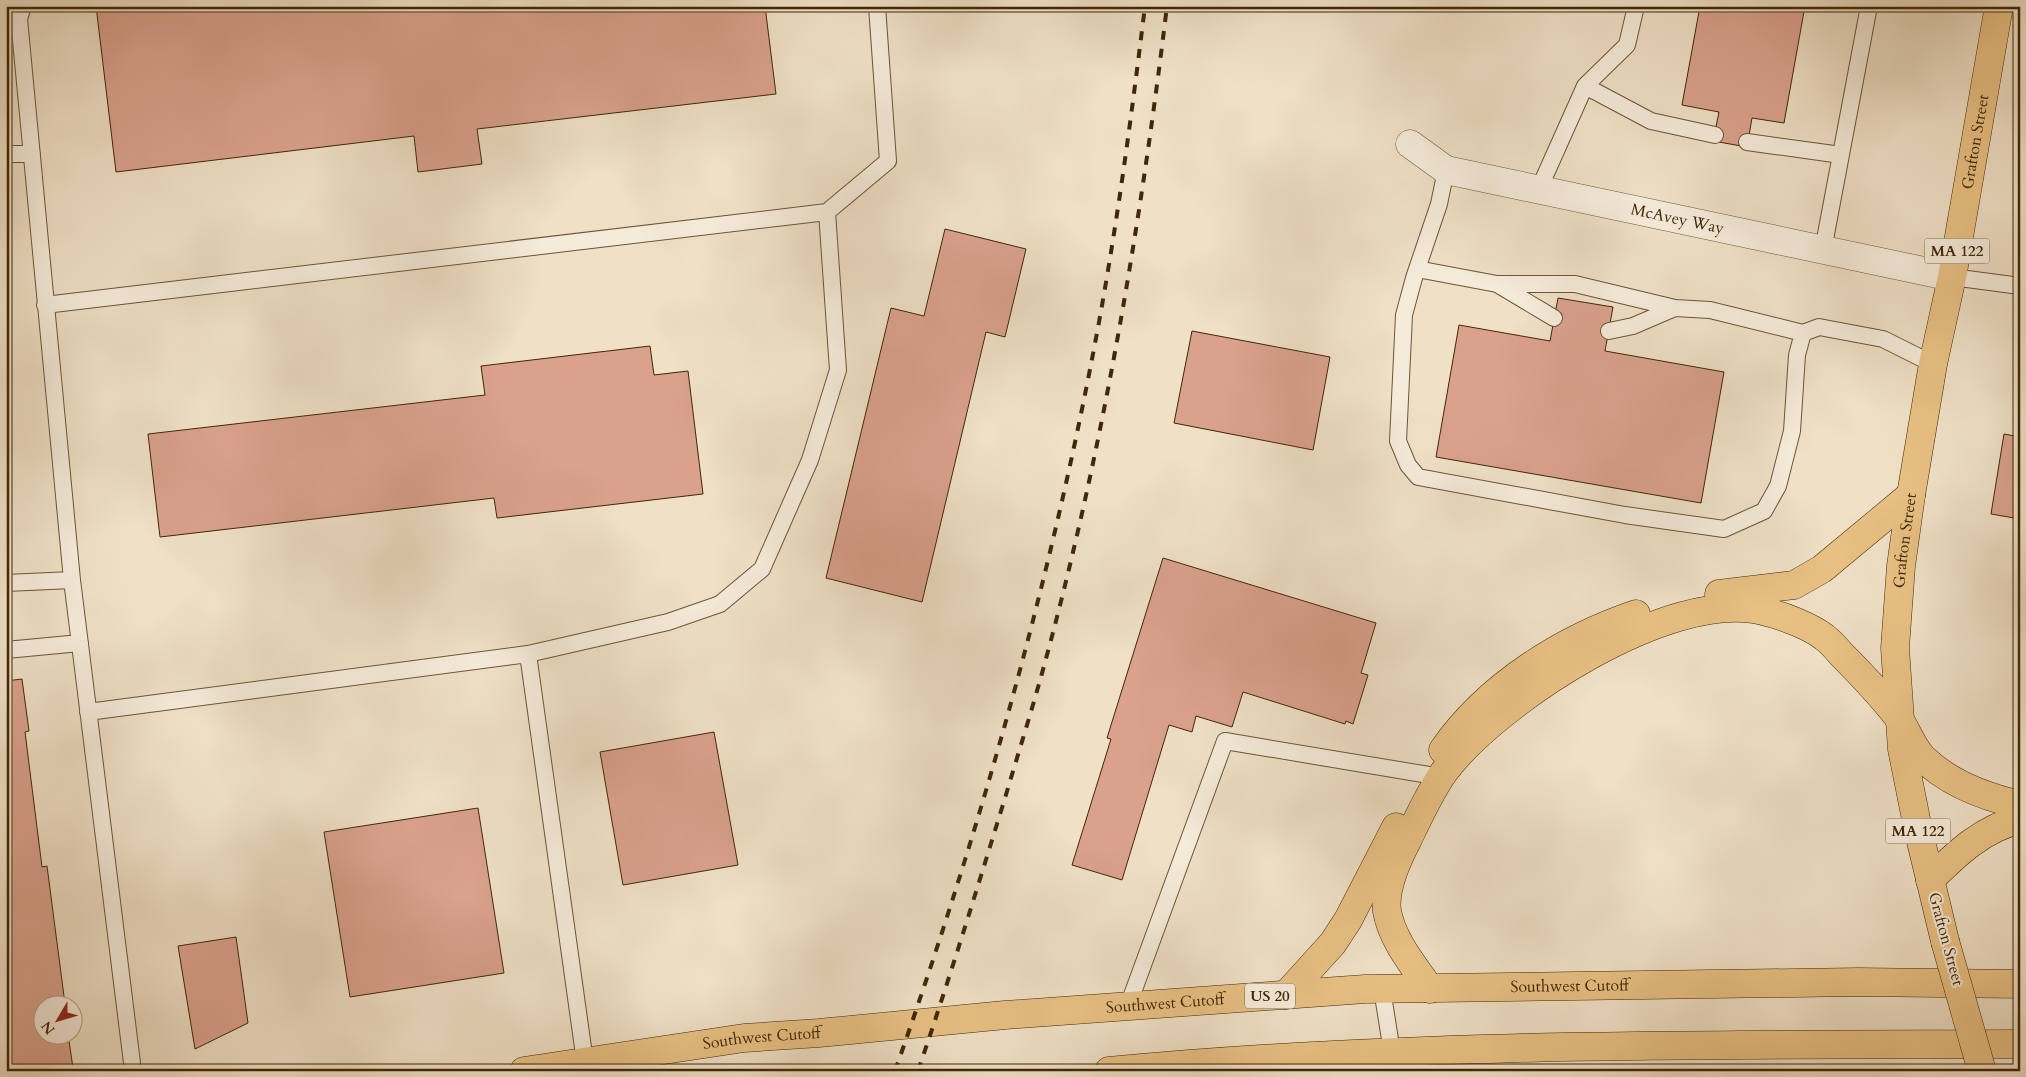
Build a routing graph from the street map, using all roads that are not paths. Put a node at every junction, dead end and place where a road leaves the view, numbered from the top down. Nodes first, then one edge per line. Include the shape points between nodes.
1 (23, 6) edge
2 (877, 6) edge
3 (1636, 6) edge
4 (1869, 6) edge
5 (1999, 6) edge
6 (1585, 86) junction
7 (1714, 135) dead end
8 (1747, 142) dead end
9 (1410, 144) dead end
10 (6, 154) edge
11 (32, 154) junction
12 (1841, 155) junction
13 (1446, 170) junction
14 (1539, 189) junction
15 (827, 212) junction
16 (1823, 250) junction
17 (1417, 269) junction
18 (1952, 277) junction
19 (1497, 284) junction
20 (2020, 286) edge
21 (46, 305) junction
22 (1674, 308) junction
23 (1554, 318) dead end
24 (1609, 331) dead end
25 (1803, 333) junction
26 (1934, 364) junction
27 (1911, 495) junction
28 (72, 580) junction
29 (6, 583) edge
30 (80, 643) junction
31 (6, 650) edge
32 (528, 654) junction
33 (88, 712) junction
34 (1899, 718) junction
35 (1434, 776) junction
36 (2020, 806) edge
37 (2020, 820) edge
38 (1930, 880) junction
39 (2020, 984) edge
40 (1382, 989) junction
41 (1430, 989) junction
42 (1286, 995) junction
43 (1128, 1006) junction
44 (2020, 1044) edge
45 (1392, 1052) junction
46 (585, 1062) junction
47 (133, 1071) edge
48 (524, 1071) edge
49 (1109, 1071) edge
50 (1418, 1071) edge
51 (1982, 1071) edge

1 - 11 lane via 19,19
2 - 15 lane via 888,161
3 - 6 lane via 1628,45
4 - 12 lane
5 - 18 main road, Grafton Street / MA 122
6 - 7 lane via 1652,121
6 - 14 lane
8 - 12 lane
9 - 13 street, McAvey Way
10 - 11 lane
11 - 21 lane
12 - 16 lane
13 - 14 street, McAvey Way
13 - 17 lane via 1439,204
14 - 16 street, McAvey Way
15 - 21 lane
15 - 32 lane via 838,370 810,460 762,569 720,604 668,622
16 - 18 street, McAvey Way
17 - 19 lane
17 - 25 lane via 1404,315 1398,441 1418,478 1625,515 1724,529 1764,511 1778,486 1792,431 1796,355
18 - 20 lane
18 - 26 main road, Grafton Street / MA 122
19 - 22 lane via 1574,284
19 - 23 lane
21 - 28 lane
22 - 24 lane via 1633,326
22 - 25 lane via 1710,310
25 - 26 lane via 1819,328 1883,339
26 - 27 main road, Grafton Street / MA 122
27 - 34 main road, Grafton Street / MA 122 via 1901,566 1895,648
27 - 35 main road via 1822,570 1794,584 1665,604 1615,622 1555,651 1510,680 1472,716 1445,747
28 - 29 lane
28 - 30 lane
30 - 31 lane
30 - 33 lane
32 - 33 lane
32 - 46 lane
33 - 47 lane
34 - 35 main road via 1824,636 1762,610 1734,607 1704,610 1627,636 1554,678
34 - 36 main road via 1922,757 1946,775 1986,796
34 - 38 main road, Grafton Street / MA 122
35 - 41 main road via 1401,852 1389,890 1387,910 1394,935
35 - 42 main road via 1414,792 1348,920
35 - 43 lane via 1225,741
37 - 38 main road via 1994,830 1957,852
38 - 51 main road, Grafton Street / MA 122, bridge
39 - 41 main road, Southwest Cutoff / US 20 via 1858,982
40 - 41 main road, Southwest Cutoff / US 20
40 - 42 main road, Southwest Cutoff / US 20
40 - 45 lane
42 - 43 main road, Southwest Cutoff / US 20
43 - 46 main road, Southwest Cutoff / US 20 via 744,1038
44 - 45 main road via 1538,1047
45 - 49 main road via 1284,1056
45 - 50 lane
46 - 48 main road, Southwest Cutoff / US 20

